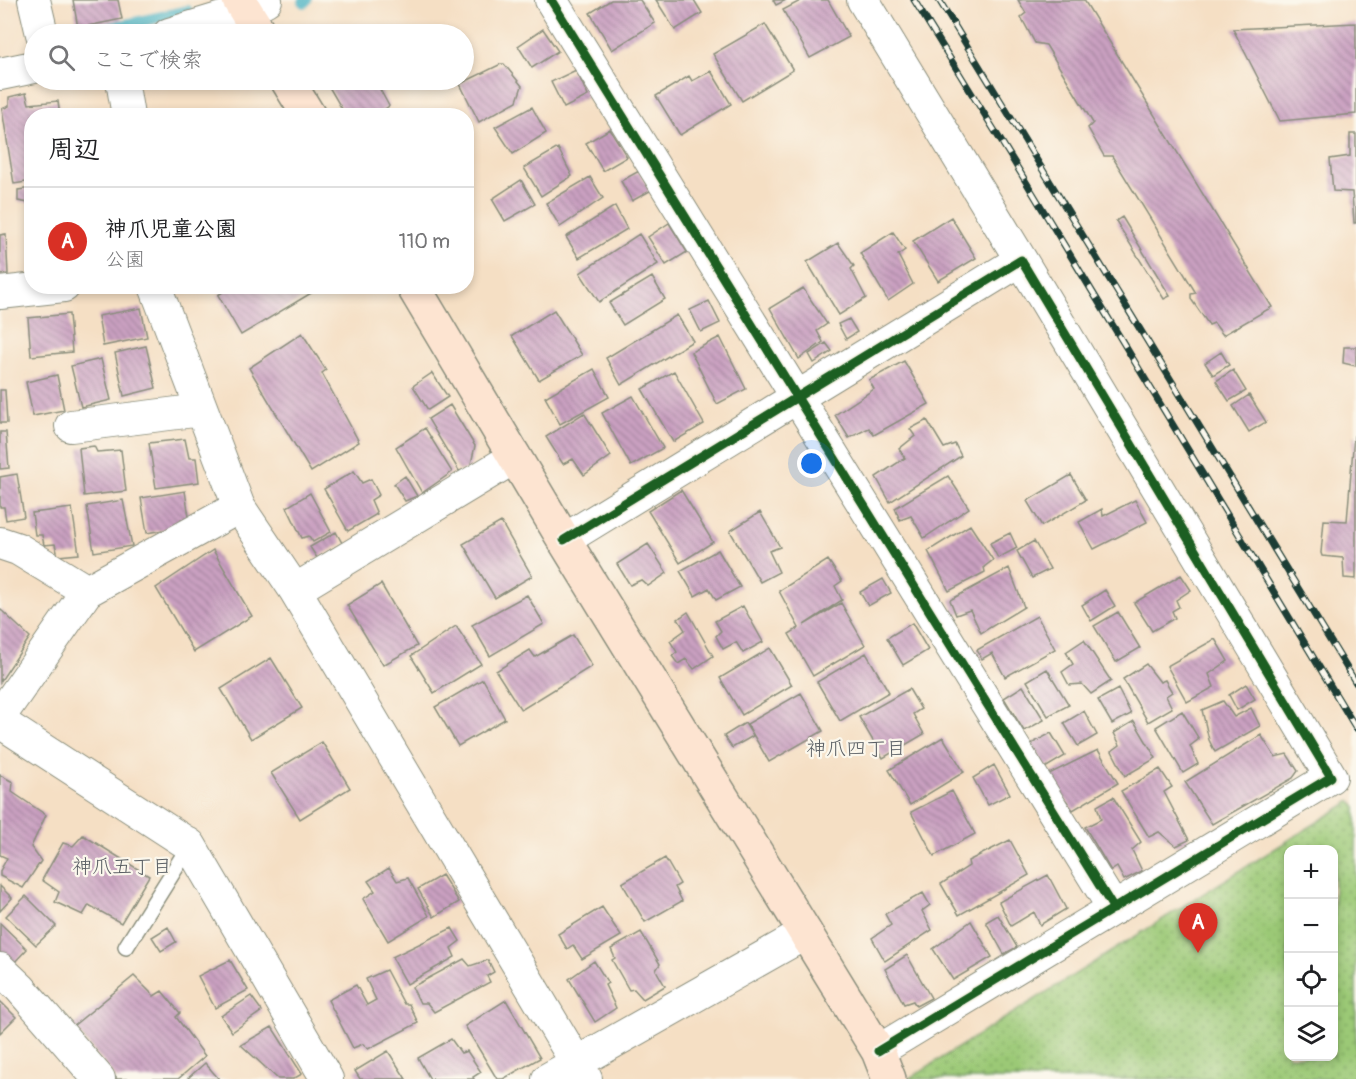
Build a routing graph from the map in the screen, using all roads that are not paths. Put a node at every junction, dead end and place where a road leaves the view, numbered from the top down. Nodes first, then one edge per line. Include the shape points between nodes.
1 (34, 0) edge
2 (551, 0) edge
3 (863, 0) edge
4 (252, 11) edge
5 (40, 24) edge
6 (205, 24) edge
7 (24, 69) edge
8 (0, 74) edge
9 (124, 90) edge
10 (293, 90) edge
11 (127, 108) edge
12 (304, 108) edge
13 (1021, 260) junction
14 (24, 291) edge
15 (0, 294) edge
16 (155, 294) edge
17 (418, 294) edge
18 (795, 396) junction
19 (202, 410) junction
20 (71, 426) dead end
21 (515, 457) junction
22 (239, 507) junction
23 (564, 540) junction
24 (0, 543) edge
25 (295, 590) junction
26 (87, 591) junction
27 (0, 716) edge
28 (0, 722) edge
29 (190, 845) junction
30 (1114, 909) junction
31 (806, 933) junction
32 (126, 947) dead end
33 (1, 972) edge
34 (884, 1065) edge
35 (581, 1071) edge
36 (99, 1079) edge
37 (327, 1079) edge
38 (548, 1079) edge

1 - 5 street
2 - 18 street
3 - 13 street
4 - 6 street
7 - 8 street
9 - 11 street
10 - 12 street
13 - 18 street
13 - 30 street via 1331,777
14 - 15 street
16 - 19 street
17 - 21 street
18 - 23 street
18 - 30 street
19 - 20 street
19 - 22 street
21 - 23 street
21 - 25 street
22 - 25 street
22 - 26 street
23 - 31 street
24 - 26 street via 18,549
25 - 35 street
26 - 27 street
28 - 29 street
29 - 32 lane
29 - 37 street
30 - 34 street
31 - 34 street
31 - 35 street
33 - 36 street via 20,988
35 - 38 street

